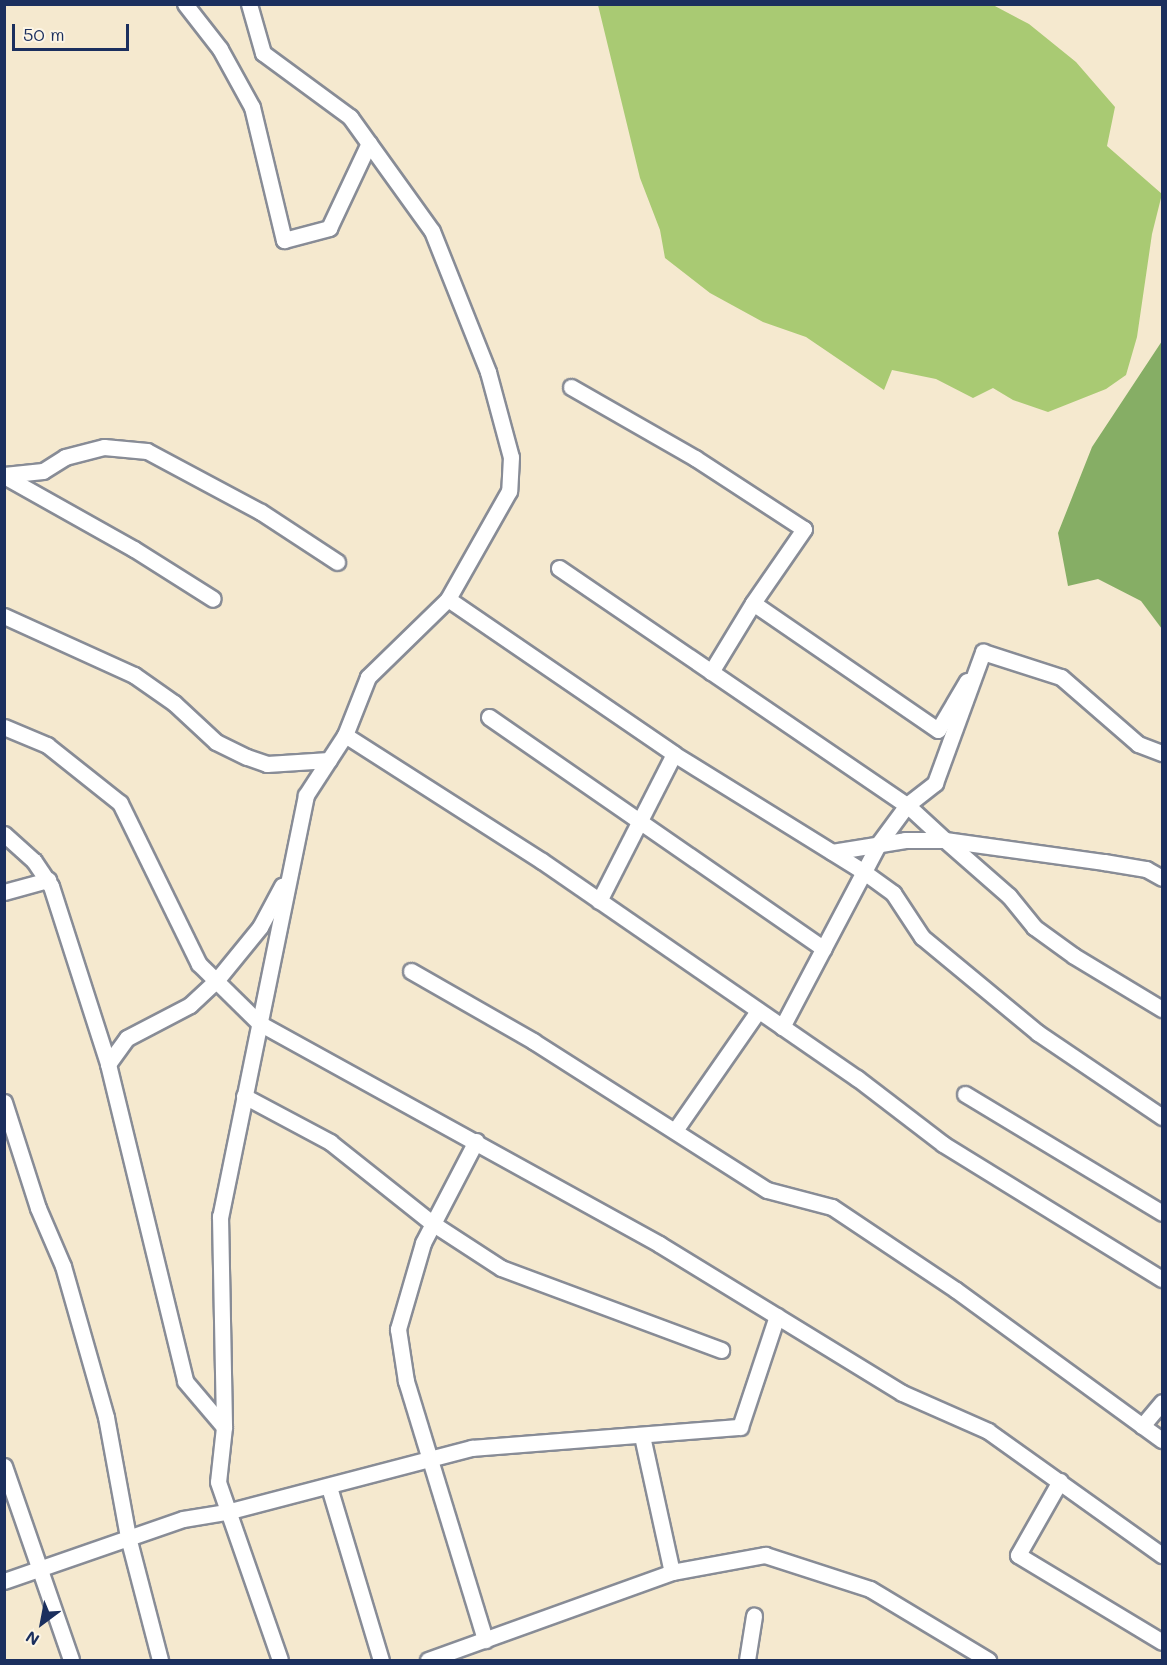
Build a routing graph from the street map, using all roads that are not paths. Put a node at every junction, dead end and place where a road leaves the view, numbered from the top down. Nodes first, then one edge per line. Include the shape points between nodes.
1 (185, 4) edge
2 (249, 4) edge
3 (369, 143) junction
4 (572, 387) dead end
5 (4, 476) edge
6 (337, 562) dead end
7 (559, 568) dead end
8 (213, 599) dead end
9 (448, 599) junction
10 (753, 603) junction
11 (4, 616) edge
12 (983, 652) junction
13 (711, 672) junction
14 (489, 717) dead end
15 (4, 727) edge
16 (345, 735) junction
17 (1162, 753) edge
18 (674, 754) junction
19 (329, 760) junction
20 (907, 805) junction
21 (640, 824) junction
22 (4, 834) edge
23 (945, 840) junction
24 (879, 843) junction
25 (832, 852) junction
26 (291, 870) junction
27 (864, 872) junction
28 (1162, 878) edge
29 (48, 880) junction
30 (4, 892) edge
31 (599, 901) junction
32 (824, 949) junction
33 (411, 971) dead end
34 (216, 981) junction
35 (1162, 1009) edge
36 (758, 1011) junction
37 (259, 1023) junction
38 (782, 1027) junction
39 (108, 1064) junction
40 (965, 1094) dead end
41 (244, 1096) junction
42 (4, 1102) edge
43 (1162, 1117) edge
44 (676, 1129) junction
45 (476, 1141) junction
46 (1162, 1214) edge
47 (432, 1223) junction
48 (1162, 1279) edge
49 (777, 1316) junction
50 (721, 1350) dead end
51 (1162, 1402) edge
52 (1142, 1426) junction
53 (224, 1427) junction
54 (642, 1436) junction
55 (1162, 1440) edge
56 (430, 1460) junction
57 (4, 1466) edge
58 (1060, 1481) junction
59 (329, 1487) junction
60 (226, 1512) junction
61 (128, 1537) junction
62 (1162, 1555) edge
63 (38, 1569) junction
64 (672, 1572) junction
65 (4, 1581) edge
66 (754, 1616) dead end
67 (485, 1640) junction
68 (1162, 1642) edge
69 (71, 1660) edge
70 (160, 1660) edge
71 (280, 1660) edge
72 (381, 1660) edge
73 (428, 1660) edge
74 (747, 1660) edge
75 (988, 1660) edge

1 - 3 street via 220,49 252,106 284,240 329,228
2 - 3 street via 263,54 350,117
3 - 9 street via 432,231 488,372 512,457 510,491
4 - 10 street via 695,458 804,529
5 - 6 street via 43,471 64,457 104,447 147,451 261,512
5 - 8 street via 134,549
7 - 13 street
9 - 16 street via 368,677
9 - 18 street
10 - 12 street via 938,730
10 - 13 street
11 - 19 street via 134,675 174,703 216,742 247,757 267,764
12 - 17 street via 1061,677 1138,744
12 - 20 street via 935,783
13 - 20 street
14 - 21 street
15 - 34 street via 47,745 120,803 199,964
16 - 19 street
16 - 31 street
18 - 21 street
18 - 25 street
19 - 26 street via 306,795
20 - 23 street
20 - 24 street
21 - 31 street
21 - 32 street
22 - 29 street via 34,861
23 - 24 street
23 - 28 street via 1146,869
23 - 35 street via 1009,896 1034,927
24 - 25 street
24 - 27 street
25 - 27 street
26 - 34 street via 260,927
26 - 37 street
27 - 32 street
27 - 43 street via 893,893 922,937 1038,1033
29 - 30 street
29 - 39 street
31 - 36 street
32 - 38 street
33 - 44 street
34 - 37 street
34 - 39 street via 190,1005 127,1038
36 - 38 street
36 - 44 street
37 - 41 street
37 - 45 street
38 - 48 street via 943,1144
39 - 53 street via 185,1381
40 - 46 street
41 - 47 street via 330,1142
41 - 53 street via 220,1216
42 - 61 street via 38,1208 63,1266 106,1417
44 - 52 street via 766,1190 832,1207 956,1290
45 - 47 street
45 - 49 street
47 - 50 street via 501,1268
47 - 56 street via 398,1329 406,1381
49 - 54 street via 740,1427
49 - 58 street via 902,1393 988,1431
51 - 52 street
52 - 55 street
53 - 60 street via 218,1482
54 - 56 street via 472,1448
54 - 64 street
56 - 59 street
56 - 67 street
57 - 63 street
58 - 62 street
58 - 68 street via 1018,1555
59 - 60 street
59 - 72 street
60 - 61 street via 183,1519
60 - 71 street
61 - 63 street
61 - 70 street
63 - 65 street
63 - 69 street
64 - 67 street
64 - 75 street via 765,1555 870,1588
66 - 74 street
67 - 73 street

